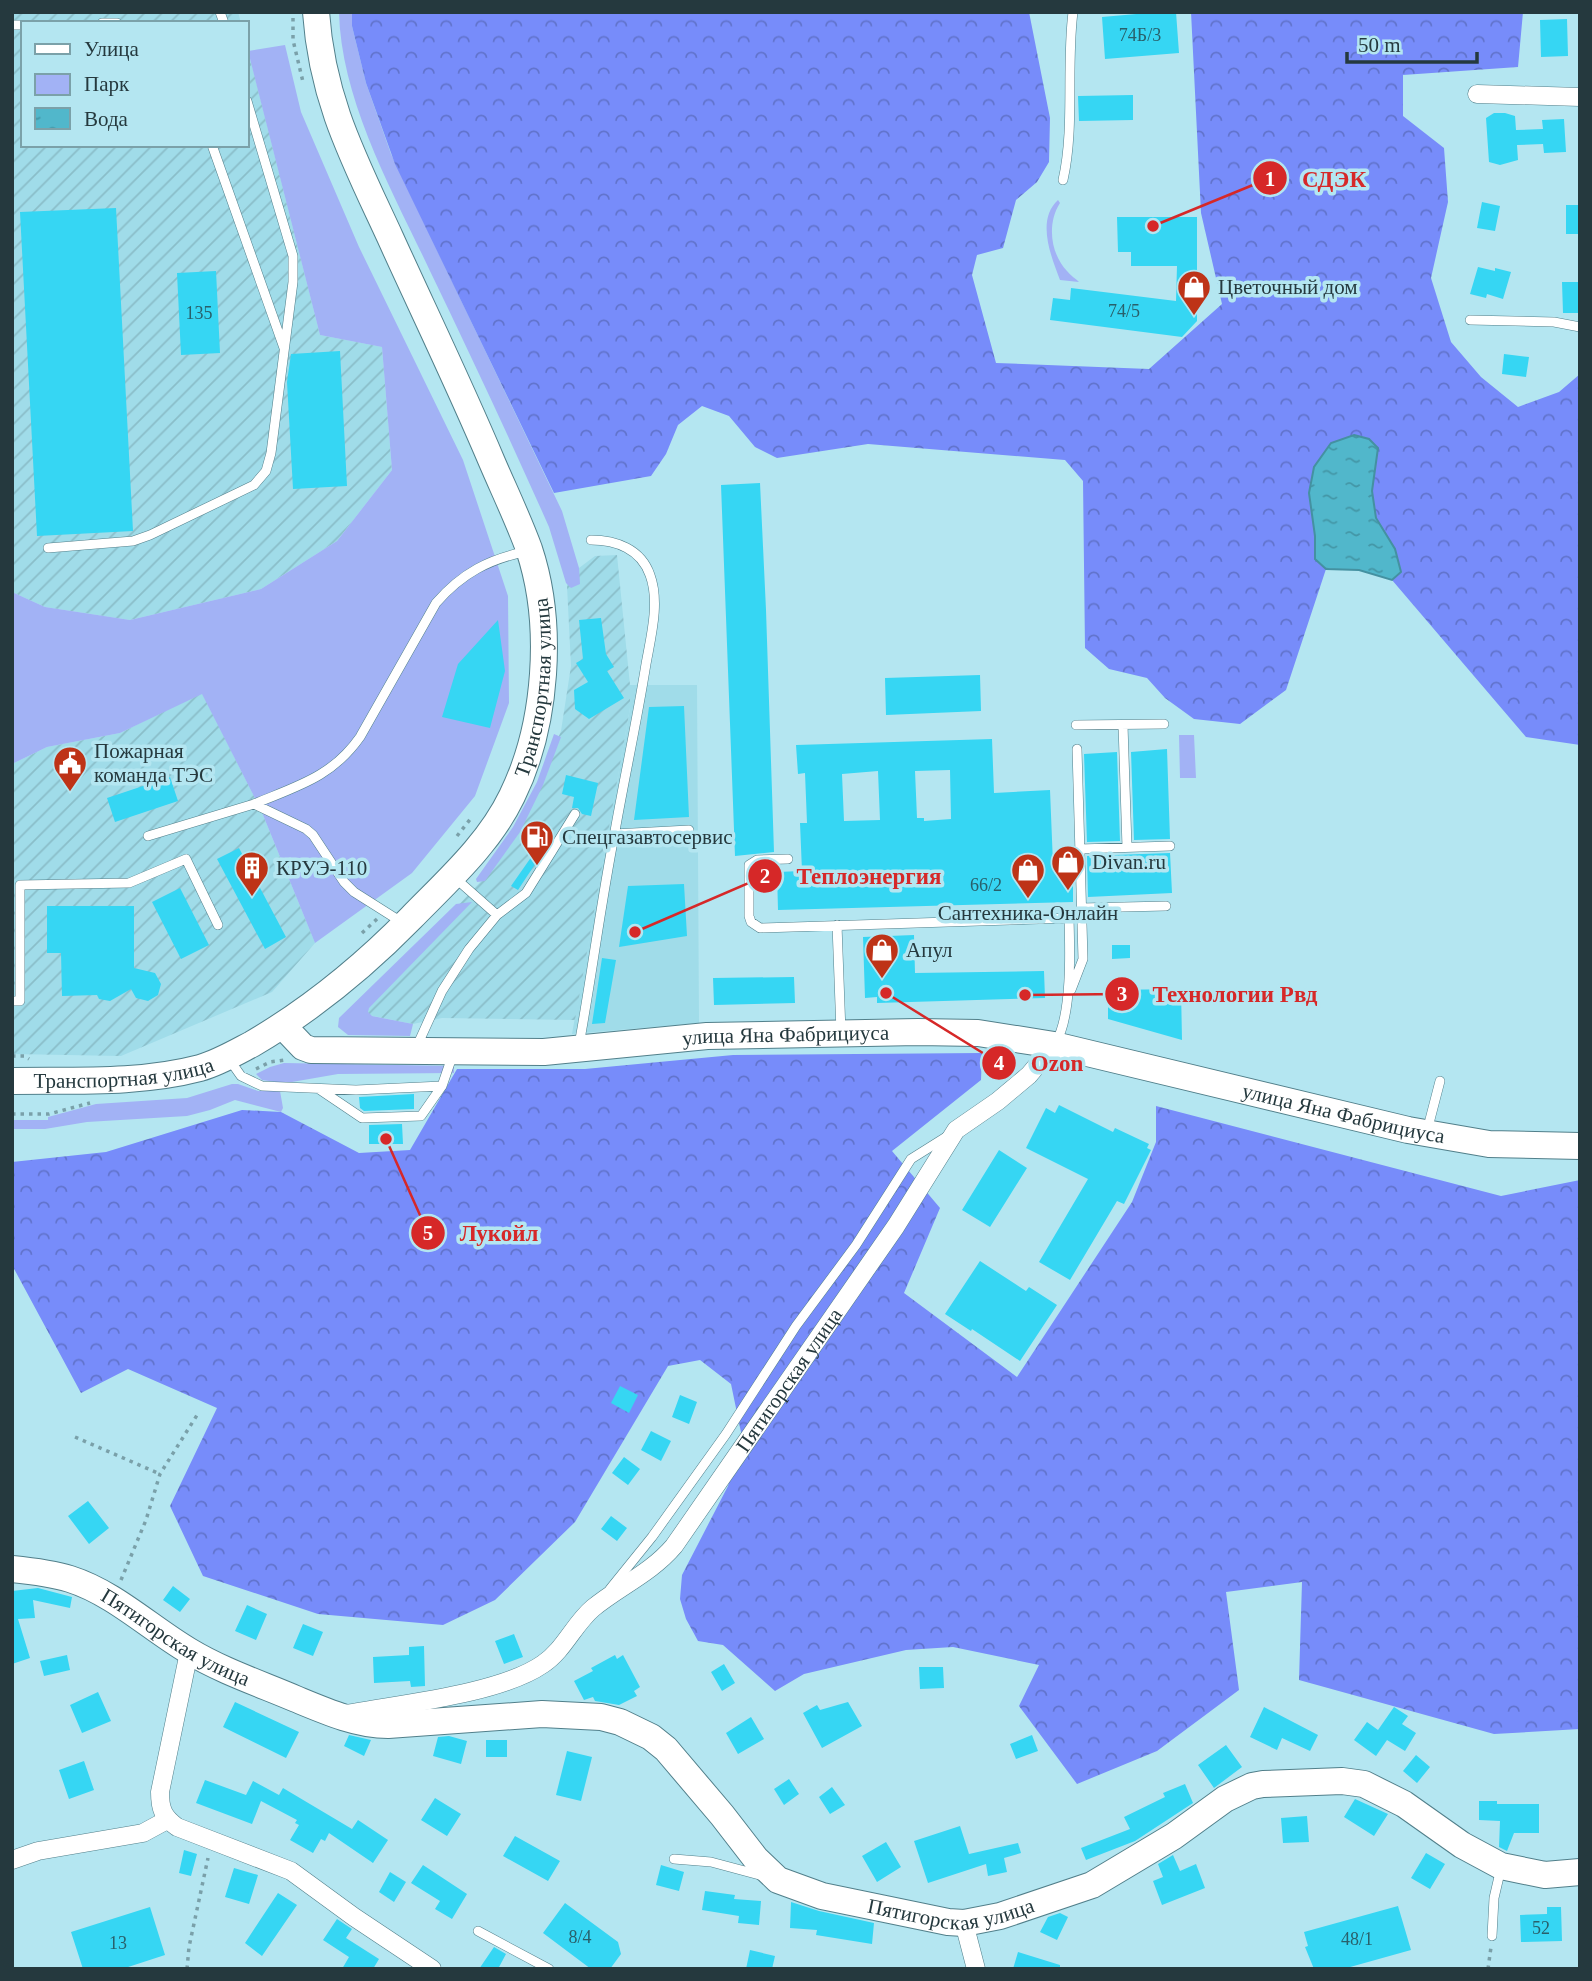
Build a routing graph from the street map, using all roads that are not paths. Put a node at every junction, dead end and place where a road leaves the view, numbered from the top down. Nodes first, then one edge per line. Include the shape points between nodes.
1 (316, 12) edge
2 (1073, 12) edge
3 (1477, 94) dead end
4 (1580, 97) edge
5 (248, 104) edge
6 (213, 147) edge
7 (1063, 180) dead end
8 (1470, 320) dead end
9 (1580, 327) edge
10 (285, 351) junction
11 (591, 540) dead end
12 (48, 548) dead end
13 (530, 551) junction
14 (1164, 724) dead end
15 (1076, 725) dead end
16 (1123, 725) junction
17 (1077, 749) dead end
18 (254, 804) junction
19 (575, 814) dead end
20 (689, 830) dead end
21 (614, 834) junction
22 (148, 836) dead end
23 (1170, 846) dead end
24 (1126, 847) junction
25 (1080, 849) junction
26 (788, 859) dead end
27 (453, 875) junction
28 (1166, 906) dead end
29 (1081, 908) junction
30 (497, 915) junction
31 (395, 918) junction
32 (218, 925) dead end
33 (837, 925) junction
34 (12, 1001) edge
35 (1065, 1005) junction
36 (283, 1026) junction
37 (841, 1033) junction
38 (1054, 1045) junction
39 (578, 1050) junction
40 (415, 1051) junction
41 (454, 1051) junction
42 (228, 1057) junction
43 (12, 1081) edge
44 (1440, 1081) dead end
45 (442, 1086) junction
46 (318, 1088) junction
47 (957, 1130) junction
48 (1427, 1133) junction
49 (1580, 1146) edge
50 (12, 1569) edge
51 (596, 1605) junction
52 (189, 1652) junction
53 (338, 1715) junction
54 (167, 1820) junction
55 (674, 1859) dead end
56 (12, 1860) edge
57 (1501, 1866) junction
58 (1580, 1872) edge
59 (778, 1880) junction
60 (964, 1923) junction
61 (478, 1931) dead end
62 (1492, 1936) road end
63 (432, 1969) edge
64 (549, 1969) edge
65 (976, 1969) edge

1 - 13 main road, Транспортная улица via 323,72 345,139
2 - 7 lane
3 - 4 street
5 - 10 lane via 293,256
6 - 10 lane
8 - 9 lane
10 - 12 lane via 271,453 266,471 254,485 133,541
11 - 21 lane via 605,540 634,552 645,563 654,598 643,685
13 - 18 lane via 511,554 460,578 436,603 348,754 313,779
13 - 27 main road, Транспортная улица via 544,652 536,727 511,799 484,841
14 - 16 lane
15 - 16 lane
16 - 24 lane
17 - 25 lane
18 - 22 lane
18 - 31 lane via 313,835 344,882
19 - 30 lane via 526,893
20 - 21 lane
21 - 39 lane
23 - 24 lane
24 - 25 lane
25 - 29 lane
26 - 33 lane via 757,860 749,865 751,922 760,928
27 - 30 lane
27 - 31 main road, Транспортная улица
28 - 29 lane
29 - 35 lane via 1083,959
30 - 40 lane via 442,992
31 - 36 main road, Транспортная улица via 324,995
32 - 34 lane via 187,859 128,883 20,885 20,1001
33 - 35 lane via 1069,918
33 - 37 lane
35 - 38 lane via 1062,1031
36 - 40 main road, улица Яна Фабрициуса via 311,1050
36 - 42 main road, Транспортная улица
37 - 38 main road, улица Яна Фабрициуса via 978,1033
37 - 39 main road, улица Яна Фабрициуса via 707,1036
38 - 47 street, Пятигорская улица via 1029,1075
38 - 48 main road, улица Яна Фабрициуса
39 - 41 main road, улица Яна Фабрициуса
40 - 41 main road, улица Яна Фабрициуса
41 - 45 lane
42 - 43 main road, Транспортная улица via 173,1074 93,1081
42 - 46 lane via 241,1076 262,1086
44 - 48 lane
45 - 46 lane
45 - 46 lane via 421,1116 362,1118
47 - 51 lane, Пятигорская улица via 911,1159 726,1434
47 - 51 street, Пятигорская улица via 896,1226 674,1546 653,1568
48 - 49 main road, улица Яна Фабрициуса via 1489,1144
50 - 52 main road, Пятигорская улица via 72,1579
51 - 53 street, Пятигорская улица via 555,1654 513,1679
52 - 53 main road, Пятигорская улица
52 - 54 street via 160,1792 160,1807
53 - 59 main road, Пятигорская улица via 378,1725 542,1714 601,1717 620,1723 666,1749
54 - 56 street via 143,1833 38,1851
54 - 63 street via 291,1871
55 - 59 lane via 711,1862
57 - 58 main road, Пятигорская улица via 1545,1875
57 - 60 main road, Пятигорская улица via 1364,1784 1263,1784 1226,1799 1092,1885 1000,1916
57 - 62 lane
59 - 60 main road, Пятигорская улица via 822,1896
60 - 65 street
61 - 64 lane

